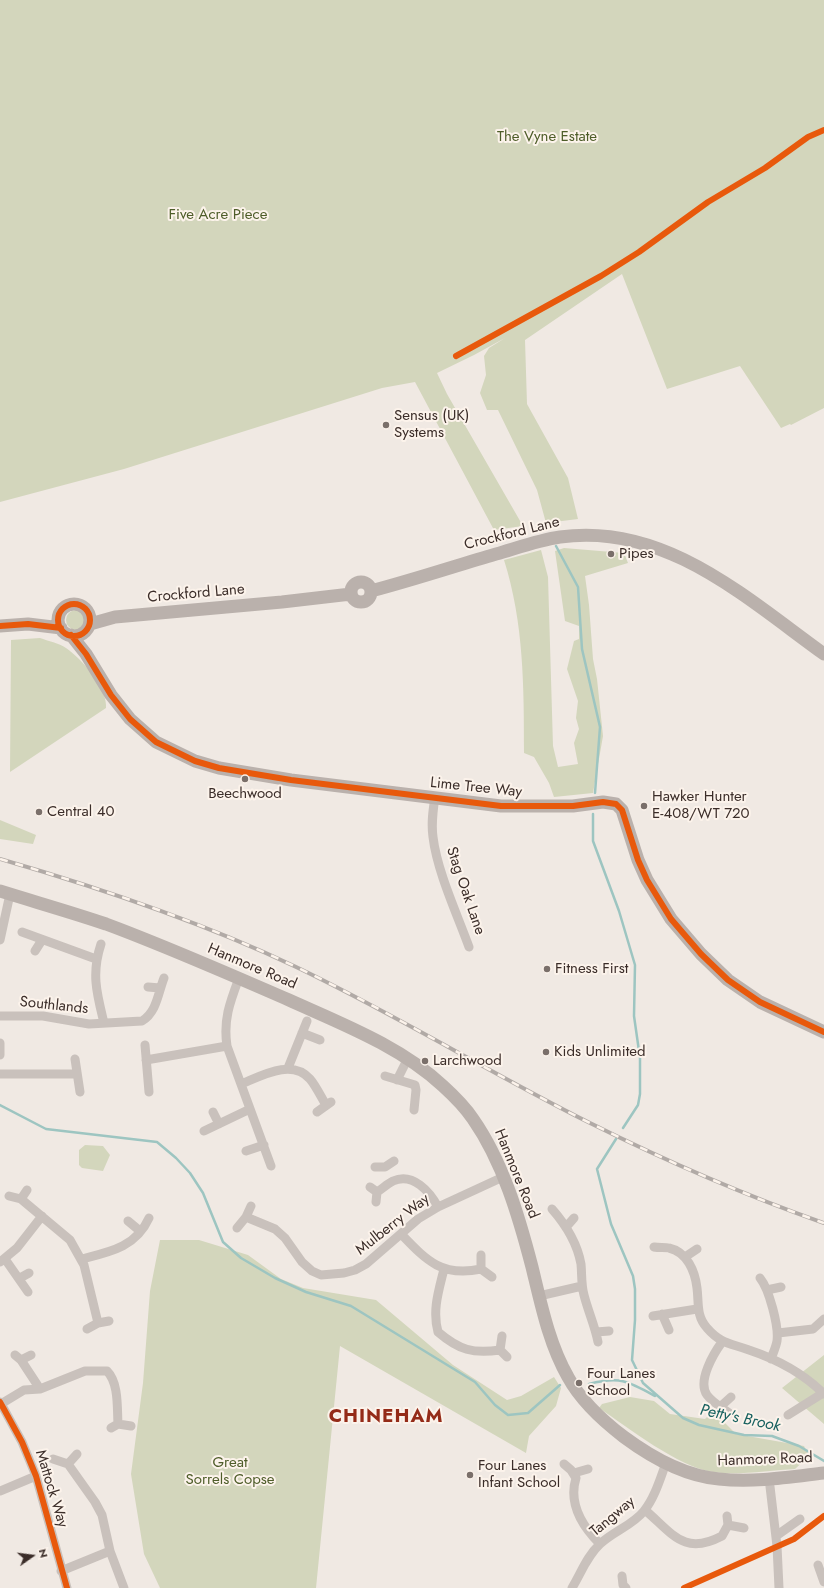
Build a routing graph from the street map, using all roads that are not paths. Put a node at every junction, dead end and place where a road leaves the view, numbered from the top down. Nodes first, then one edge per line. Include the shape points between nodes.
1 (87, 610) junction
2 (60, 614) junction
3 (115, 617) junction
4 (28, 624) junction
5 (0, 626) edge
6 (87, 628) junction
7 (66, 632) junction
8 (86, 654) junction
9 (824, 654) edge
10 (435, 797) junction
11 (5, 893) edge
12 (22, 932) dead end
13 (0, 940) edge
14 (42, 940) junction
15 (101, 944) dead end
16 (470, 947) dead end
17 (35, 951) dead end
18 (96, 959) junction
19 (164, 978) dead end
20 (239, 978) junction
21 (148, 987) dead end
22 (160, 988) junction
23 (0, 1016) edge
24 (306, 1021) dead end
25 (104, 1023) junction
26 (824, 1032) edge
27 (302, 1033) junction
28 (320, 1040) dead end
29 (0, 1042) edge
30 (144, 1045) dead end
31 (227, 1046) junction
32 (0, 1055) edge
33 (75, 1059) dead end
34 (146, 1060) junction
35 (407, 1060) junction
36 (288, 1068) junction
37 (0, 1074) edge
38 (77, 1074) junction
39 (385, 1076) dead end
40 (397, 1080) junction
41 (241, 1084) junction
42 (80, 1092) dead end
43 (149, 1092) dead end
44 (250, 1109) junction
45 (414, 1110) dead end
46 (213, 1112) dead end
47 (317, 1112) dead end
48 (219, 1124) junction
49 (204, 1131) dead end
50 (264, 1145) junction
51 (246, 1151) dead end
52 (394, 1161) dead end
53 (271, 1166) dead end
54 (375, 1167) dead end
55 (385, 1167) junction
56 (503, 1177) junction
57 (393, 1181) junction
58 (26, 1190) dead end
59 (374, 1194) dead end
60 (9, 1196) dead end
61 (21, 1199) junction
62 (251, 1206) dead end
63 (438, 1207) junction
64 (552, 1209) dead end
65 (42, 1216) junction
66 (246, 1217) junction
67 (149, 1218) dead end
68 (574, 1218) dead end
69 (128, 1221) dead end
70 (567, 1226) junction
71 (237, 1228) dead end
72 (140, 1231) junction
73 (402, 1235) junction
74 (654, 1248) dead end
75 (698, 1249) dead end
76 (481, 1255) dead end
77 (685, 1257) junction
78 (82, 1259) junction
79 (3, 1261) edge
80 (444, 1269) junction
81 (481, 1269) junction
82 (29, 1273) dead end
83 (492, 1277) dead end
84 (20, 1278) junction
85 (760, 1278) dead end
86 (582, 1286) junction
87 (781, 1287) dead end
88 (767, 1290) junction
89 (28, 1292) dead end
90 (539, 1296) junction
91 (697, 1309) junction
92 (824, 1319) edge
93 (109, 1321) dead end
94 (98, 1323) junction
95 (87, 1329) dead end
96 (669, 1330) dead end
97 (609, 1331) dead end
98 (596, 1332) junction
99 (778, 1334) junction
100 (502, 1336) dead end
101 (598, 1342) dead end
102 (722, 1342) junction
103 (500, 1350) junction
104 (31, 1355) dead end
105 (507, 1357) dead end
106 (771, 1359) junction
107 (40, 1389) junction
108 (824, 1393) edge
109 (731, 1397) dead end
110 (1, 1403) edge
111 (720, 1407) junction
112 (729, 1413) dead end
113 (788, 1415) dead end
114 (131, 1426) dead end
115 (77, 1454) dead end
116 (54, 1459) dead end
117 (666, 1463) junction
118 (68, 1464) junction
119 (564, 1464) dead end
120 (588, 1469) dead end
121 (574, 1473) junction
122 (818, 1474) edge
123 (36, 1476) junction
124 (769, 1478) junction
125 (0, 1490) edge
126 (645, 1510) junction
127 (800, 1519) dead end
128 (744, 1528) dead end
129 (776, 1536) junction
130 (600, 1544) junction
131 (110, 1551) junction
132 (821, 1564) edge
133 (809, 1567) dead end
134 (61, 1571) junction
135 (824, 1582) edge
136 (67, 1588) edge
137 (124, 1588) edge
138 (573, 1588) edge
139 (779, 1588) edge

1 - 2 street via 81,605 74,604 65,607
1 - 3 street, Crockford Lane
1 - 6 street via 90,615
2 - 4 street
2 - 7 street via 58,619
3 - 6 street, Crockford Lane
3 - 9 street, Crockford Lane via 351,594 356,601 362,602 370,597 371,591 555,538 584,535 622,538 657,547 678,556 714,576
4 - 5 street
4 - 7 street
6 - 7 street via 76,636
6 - 8 street, Lime Tree Way
7 - 8 street, Lime Tree Way
8 - 10 street, Lime Tree Way via 111,695 130,719 156,742 185,758 219,768 291,780
10 - 16 street, Stag Oak Lane via 432,832 438,862
10 - 26 street, Lime Tree Way via 501,806 572,806 604,802 616,804 622,810 647,880 671,919 701,954 728,980 760,1002
11 - 13 street
11 - 20 street, Hanmore Road via 105,924
12 - 14 street
14 - 17 street
14 - 18 street
15 - 18 street, Southlands
18 - 25 street, Southlands via 95,982
19 - 22 street, Southlands
20 - 31 street via 224,1029
20 - 35 street, Hanmore Road via 351,1028
21 - 22 street
22 - 25 street, Southlands via 149,1017 142,1021
23 - 25 street, Southlands via 43,1016 76,1023
24 - 27 street
27 - 28 street
27 - 36 street
29 - 32 street
30 - 34 street
31 - 34 street
31 - 41 street
33 - 38 street
34 - 43 street
35 - 40 street
35 - 56 street, Hanmore Road via 443,1086 472,1116 487,1141
36 - 41 street
36 - 47 street via 298,1070 308,1077 328,1104
37 - 38 street
38 - 42 street
39 - 40 street
40 - 45 street via 415,1085
41 - 44 street
44 - 48 street
44 - 50 street
46 - 48 street
48 - 49 street
50 - 51 street
50 - 53 street
52 - 55 street
54 - 55 street
55 - 57 street
56 - 63 street, Mulberry Way
56 - 90 street, Hanmore Road via 526,1242
57 - 59 street
57 - 63 street via 409,1180 421,1185 430,1193
58 - 61 street
60 - 61 street
61 - 65 street
62 - 66 street
63 - 73 street, Mulberry Way via 418,1220
64 - 70 street
65 - 78 street via 70,1240
65 - 79 street via 18,1248
66 - 71 street
66 - 73 street, Mulberry Way via 275,1229 285,1238 302,1262 312,1271 321,1274 355,1270
67 - 72 street
68 - 70 street
69 - 72 street
70 - 86 street via 581,1263
72 - 78 street via 118,1250
73 - 80 street via 426,1259
74 - 77 street via 670,1248
75 - 77 street
76 - 81 street
77 - 91 street via 693,1272 697,1288
78 - 94 street
79 - 84 street
80 - 81 street
80 - 103 street via 436,1301 438,1332 458,1348 473,1352
81 - 83 street
82 - 84 street
84 - 89 street
85 - 88 street
86 - 90 street
86 - 98 street
87 - 88 street
88 - 99 street
90 - 117 street, Hanmore Road via 557,1355 577,1392 613,1429 642,1451
91 - 96 street via 658,1315
91 - 102 street via 701,1322
92 - 99 street via 813,1329
93 - 94 street
94 - 95 street
97 - 98 street
98 - 101 street
99 - 106 street
100 - 103 street
102 - 106 street
102 - 111 street via 711,1358 705,1389
103 - 105 street
104 - 107 street via 18,1357
106 - 108 street via 797,1373
107 - 110 street via 24,1390
107 - 114 street via 86,1371 107,1371 112,1376 114,1385 115,1426
108 - 113 street
109 - 111 street
110 - 123 street, Mattock Way via 22,1442
111 - 112 street
115 - 118 street
116 - 118 street
117 - 124 street, Hanmore Road via 718,1479
117 - 126 street, Tangway
118 - 131 street via 102,1515
119 - 121 street
120 - 121 street
121 - 130 street via 576,1478 572,1491 573,1500 584,1525
122 - 124 street, Hanmore Road
123 - 125 street
123 - 134 street, Mattock Way
124 - 129 street
126 - 128 street via 679,1539 692,1545 722,1536 727,1520
126 - 130 street, Tangway
127 - 129 street
129 - 139 street
130 - 138 street, Tangway via 580,1572
131 - 134 street
131 - 137 street
132 - 133 street
132 - 135 street
134 - 136 street, Mattock Way

